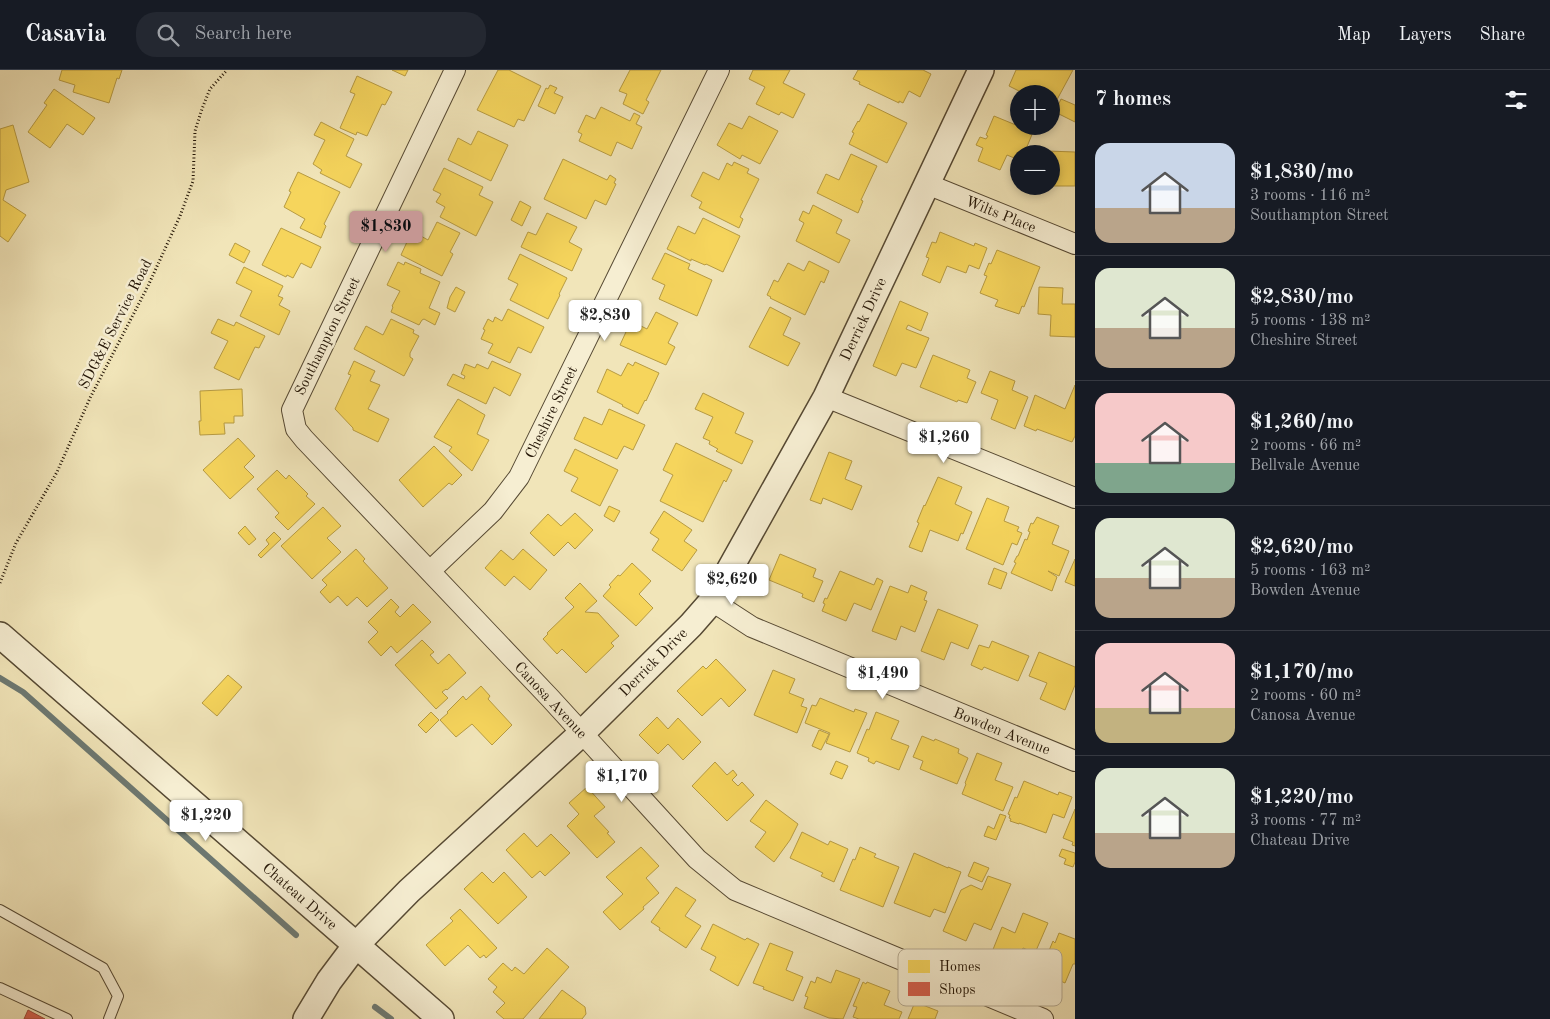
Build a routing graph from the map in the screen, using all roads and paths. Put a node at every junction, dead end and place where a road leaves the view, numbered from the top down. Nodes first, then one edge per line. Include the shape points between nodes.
1 (227, 70) edge
2 (455, 70) edge
3 (719, 70) edge
4 (981, 70) edge
5 (927, 184) junction
6 (1075, 244) edge
7 (826, 397) junction
8 (304, 439) joint
9 (1075, 498) edge
10 (430, 570) junction
11 (0, 583) edge
12 (712, 601) junction
13 (0, 635) edge
14 (582, 733) junction
15 (1075, 761) edge
16 (0, 910) edge
17 (356, 945) junction
18 (898, 958) edge
19 (0, 988) edge
20 (1013, 1006) edge
21 (67, 1019) edge
22 (109, 1019) edge
23 (306, 1019) edge
24 (441, 1019) edge
25 (1044, 1019) edge

1 - 11 path, SDG&E Service Road via 210,89 202,109 195,131 193,181 180,216 57,472 16,543
2 - 8 street, Southampton Street via 292,410 296,429
3 - 10 street, Cheshire Street via 519,477 493,511
4 - 5 street, Derrick Drive
5 - 6 street, Wilts Place
5 - 7 street, Derrick Drive
7 - 9 street
7 - 12 street, Derrick Drive
8 - 10 street, Canosa Avenue
10 - 14 street, Canosa Avenue
12 - 14 street, Derrick Drive
12 - 15 street, Bowden Avenue via 752,627
13 - 17 street, Chateau Drive
14 - 17 street, Derrick Drive via 409,891
14 - 18 street, Canosa Avenue via 697,859 736,890
16 - 22 lane via 103,968 118,996
17 - 23 street, Derrick Drive via 329,980
17 - 24 street, Chateau Drive
19 - 21 lane
20 - 25 street, Canosa Avenue

